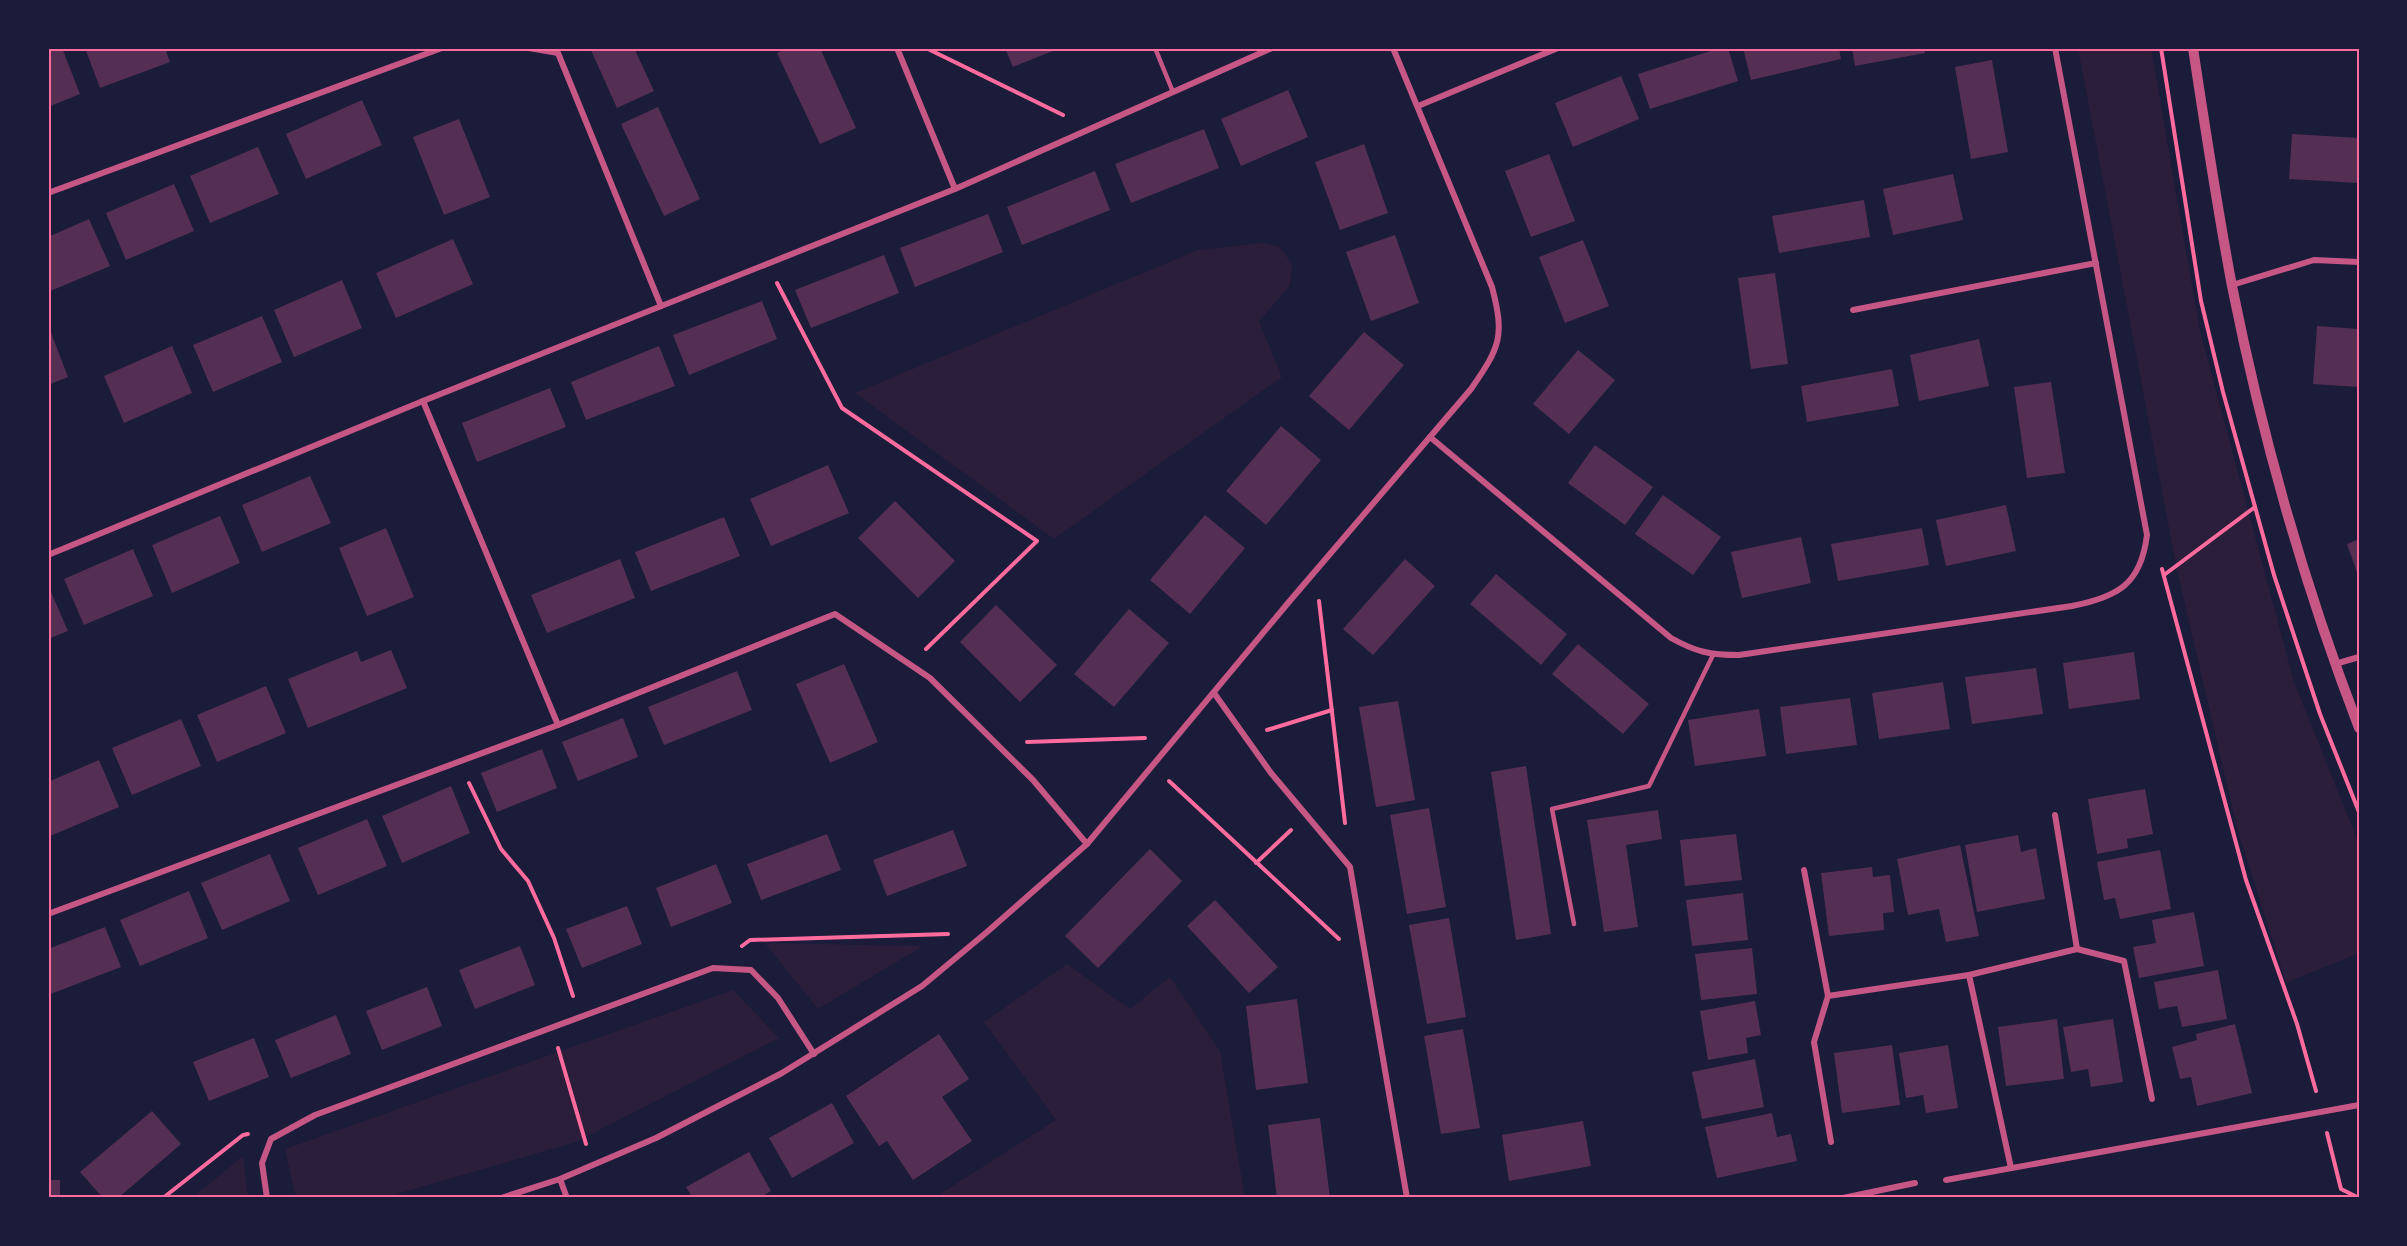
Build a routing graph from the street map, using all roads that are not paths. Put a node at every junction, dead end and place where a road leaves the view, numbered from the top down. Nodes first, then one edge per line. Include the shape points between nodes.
1 (442, 48) edge
2 (529, 48) edge
3 (897, 48) edge
4 (1155, 48) edge
5 (1272, 48) edge
6 (1393, 48) edge
7 (1558, 48) edge
8 (2055, 48) edge
9 (2193, 48) edge
10 (1173, 92) junction
11 (1418, 106) junction
12 (955, 189) junction
13 (48, 193) edge
14 (2359, 262) edge
15 (2096, 263) junction
16 (2232, 285) junction
17 (661, 306) junction
18 (1853, 310) dead end
19 (423, 401) junction
20 (1430, 437) junction
21 (48, 555) edge
22 (1713, 656) junction
23 (2359, 657) edge
24 (2335, 664) junction
25 (1214, 693) junction
26 (558, 725) junction
27 (2359, 728) edge
28 (2055, 815) dead end
29 (1087, 844) junction
30 (1804, 870) dead end
31 (48, 914) edge
32 (1574, 924) dead end
33 (2078, 949) junction
34 (1969, 975) junction
35 (1828, 996) junction
36 (814, 1054) junction
37 (2152, 1099) dead end
38 (2359, 1105) edge
39 (1831, 1142) dead end
40 (2011, 1168) junction
41 (560, 1179) junction
42 (1946, 1180) dead end
43 (1916, 1183) dead end
44 (267, 1198) edge
45 (501, 1198) edge
46 (567, 1198) edge
47 (1407, 1198) edge
48 (1843, 1198) edge

1 - 13 street
2 - 17 street via 558,53
3 - 12 street
4 - 10 lane
5 - 10 street
6 - 11 street
7 - 11 street
8 - 15 street
9 - 16 street
10 - 12 street
11 - 20 street via 1492,287 1500,318 1498,341 1486,367
12 - 17 street
14 - 16 street via 2314,260
15 - 18 street
15 - 22 street via 2147,535 2145,555 2136,575 2119,591 2099,601 1739,656
16 - 24 street via 2287,508
17 - 19 street
19 - 21 street
19 - 26 street
20 - 22 street via 1671,638 1691,650
20 - 25 street
22 - 32 lane via 1649,786 1552,809
23 - 24 street
24 - 27 street
25 - 29 street
25 - 47 street via 1271,773 1350,867
26 - 29 street via 835,614 930,678 1033,780
26 - 31 street
28 - 33 street
29 - 36 street via 922,986
30 - 35 street
33 - 34 street
33 - 37 street via 2124,961
34 - 35 street
34 - 40 street
35 - 39 street via 1814,1042
36 - 41 street via 656,1138
36 - 44 street via 778,998 751,970 713,968 315,1115 271,1139 262,1163
38 - 40 street
40 - 42 street
41 - 45 street
41 - 46 street
43 - 48 street

